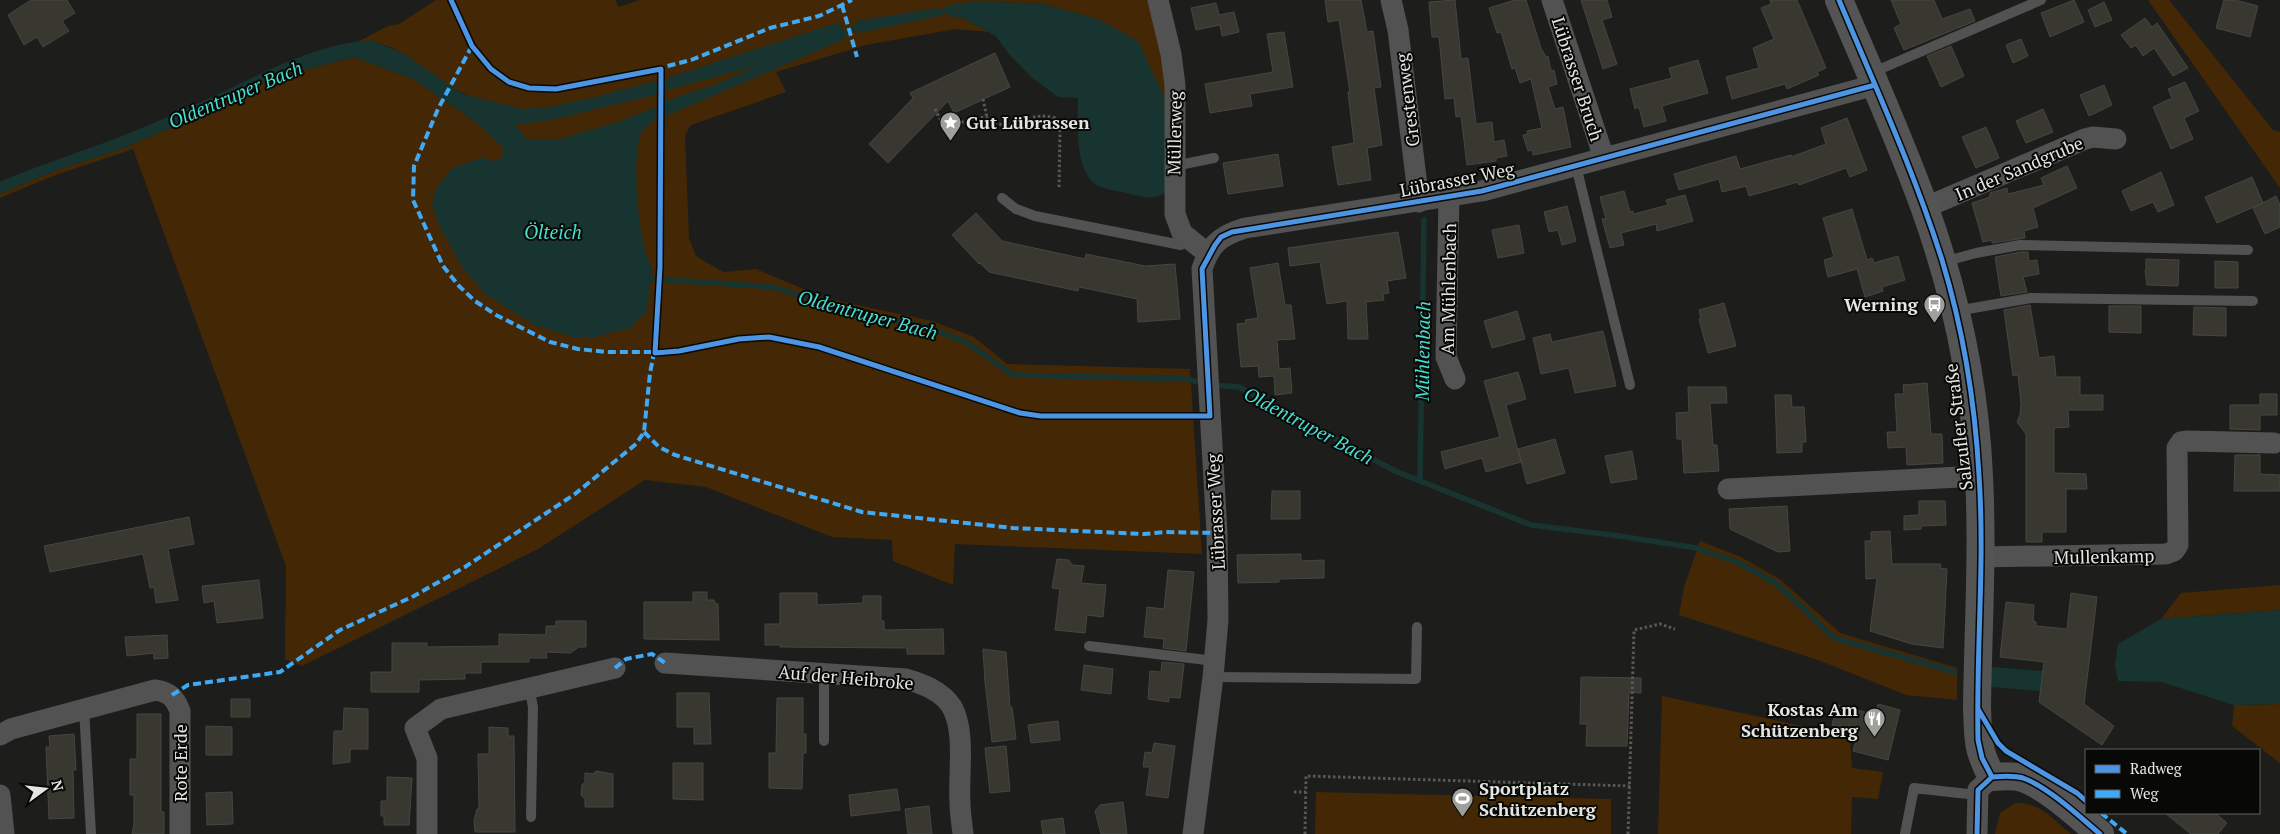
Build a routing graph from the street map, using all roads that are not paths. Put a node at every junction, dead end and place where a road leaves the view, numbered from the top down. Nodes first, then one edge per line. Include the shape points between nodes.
1 (1158, 0) edge
2 (1391, 0) edge
3 (1552, 0) edge
4 (1839, 0) edge
5 (2041, 0) edge
6 (1872, 79) junction
7 (2116, 140) dead end
8 (1214, 158) dead end
9 (1604, 158) junction
10 (1174, 166) junction
11 (1576, 166) junction
12 (1449, 197) junction
13 (1002, 198) dead end
14 (1419, 202) junction
15 (1924, 208) junction
16 (1188, 240) junction
17 (2248, 250) dead end
18 (1208, 254) junction
19 (1942, 262) junction
20 (2253, 301) dead end
21 (1955, 311) junction
22 (1455, 379) dead end
23 (1630, 385) dead end
24 (2274, 443) dead end
25 (1979, 476) junction
26 (1728, 489) dead end
27 (1980, 557) junction
28 (1417, 627) dead end
29 (1089, 646) dead end
30 (665, 663) dead end
31 (615, 668) dead end
32 (1214, 669) junction
33 (824, 674) junction
34 (529, 687) junction
35 (84, 708) junction
36 (0, 735) edge
37 (824, 741) dead end
38 (1985, 786) junction
39 (0, 795) edge
40 (531, 817) dead end
41 (4, 834) edge
42 (91, 834) edge
43 (180, 834) edge
44 (427, 834) edge
45 (962, 834) edge
46 (1193, 834) edge
47 (1905, 834) edge
48 (1976, 834) edge
49 (2100, 834) edge

1 - 10 street, Müllerweg via 1174,70
2 - 14 street, Grestenweg via 1398,30
3 - 9 street, Lübrasser Bruch
4 - 6 street, Salzufler Straße
5 - 6 lane
6 - 9 street, Lübrasser Weg
6 - 15 street, Salzufler Straße
7 - 15 street, In der Sandgrube via 2085,139
8 - 10 lane
9 - 11 street, Lübrasser Weg
10 - 16 street, Müllerweg via 1175,214
11 - 12 street, Lübrasser Weg
11 - 23 lane
12 - 14 street, Lübrasser Weg
12 - 22 street, Am Mühlenbach via 1446,357
13 - 16 lane via 1016,209 1035,216 1181,245
14 - 18 street, Lübrasser Weg via 1245,228 1221,237
15 - 19 street, Salzufler Straße
16 - 18 street, Müllerweg
17 - 19 lane via 2020,245
18 - 32 street, Lübrasser Weg via 1202,269 1217,534 1218,620
19 - 21 street, Salzufler Straße
20 - 21 lane via 2031,298
21 - 25 street, Salzufler Straße via 1968,379
24 - 27 street, Mullenkamp via 2181,442 2177,448 2178,545 2174,551 2166,554
25 - 26 street, Salzufler Straße
25 - 27 street, Salzufler Straße
27 - 38 street, Salzufler Straße via 1978,740
28 - 32 lane via 1416,679
29 - 32 lane
30 - 33 street, Auf der Heibroke
31 - 34 street
32 - 46 street, Lübrasser Weg
33 - 37 lane
33 - 45 street, Auf der Heibroke via 906,679 937,692 951,706 959,724
34 - 40 lane via 533,707
34 - 44 street via 441,709 415,728 427,758
35 - 36 street
35 - 42 lane
35 - 43 street, Rote Erde via 155,690 172,695 180,711
38 - 47 lane via 1914,788
38 - 48 street, Salzufler Straße
38 - 49 street via 2013,776 2032,782
39 - 41 street

